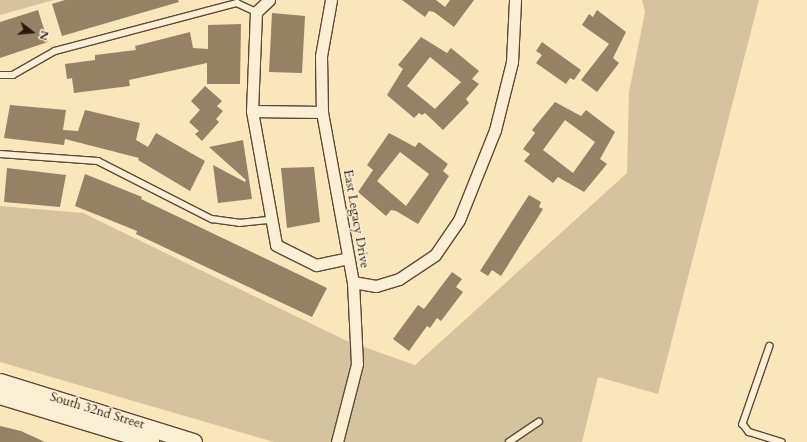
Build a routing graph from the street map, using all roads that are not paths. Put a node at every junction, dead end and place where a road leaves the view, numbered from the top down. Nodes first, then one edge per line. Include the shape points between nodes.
1 (269, 0) edge
2 (330, 0) edge
3 (514, 0) edge
4 (256, 12) junction
5 (0, 75) edge
6 (252, 111) junction
7 (322, 112) junction
8 (0, 154) edge
9 (270, 220) junction
10 (348, 258) junction
11 (353, 282) junction
12 (770, 346) dead end
13 (0, 382) edge
14 (0, 396) edge
15 (539, 422) dead end
16 (151, 442) edge
17 (194, 442) edge
18 (337, 442) edge
19 (509, 442) edge
20 (782, 442) edge

1 - 4 street
2 - 7 street, East Legacy Drive via 321,56
3 - 11 street via 510,69 495,130 459,220 435,255 399,279 376,286
4 - 5 lane via 243,4 232,5 55,51 13,75
4 - 6 street
6 - 7 street
6 - 9 street
7 - 10 street, East Legacy Drive
8 - 9 lane via 98,161 212,219 239,223
9 - 10 street via 276,245 296,257 316,265
10 - 11 street, East Legacy Drive
11 - 18 street, East Legacy Drive via 357,364
12 - 20 lane via 743,424 749,432
13 - 17 main road, South 32nd Street
14 - 16 main road, South 32nd Street
15 - 19 lane

